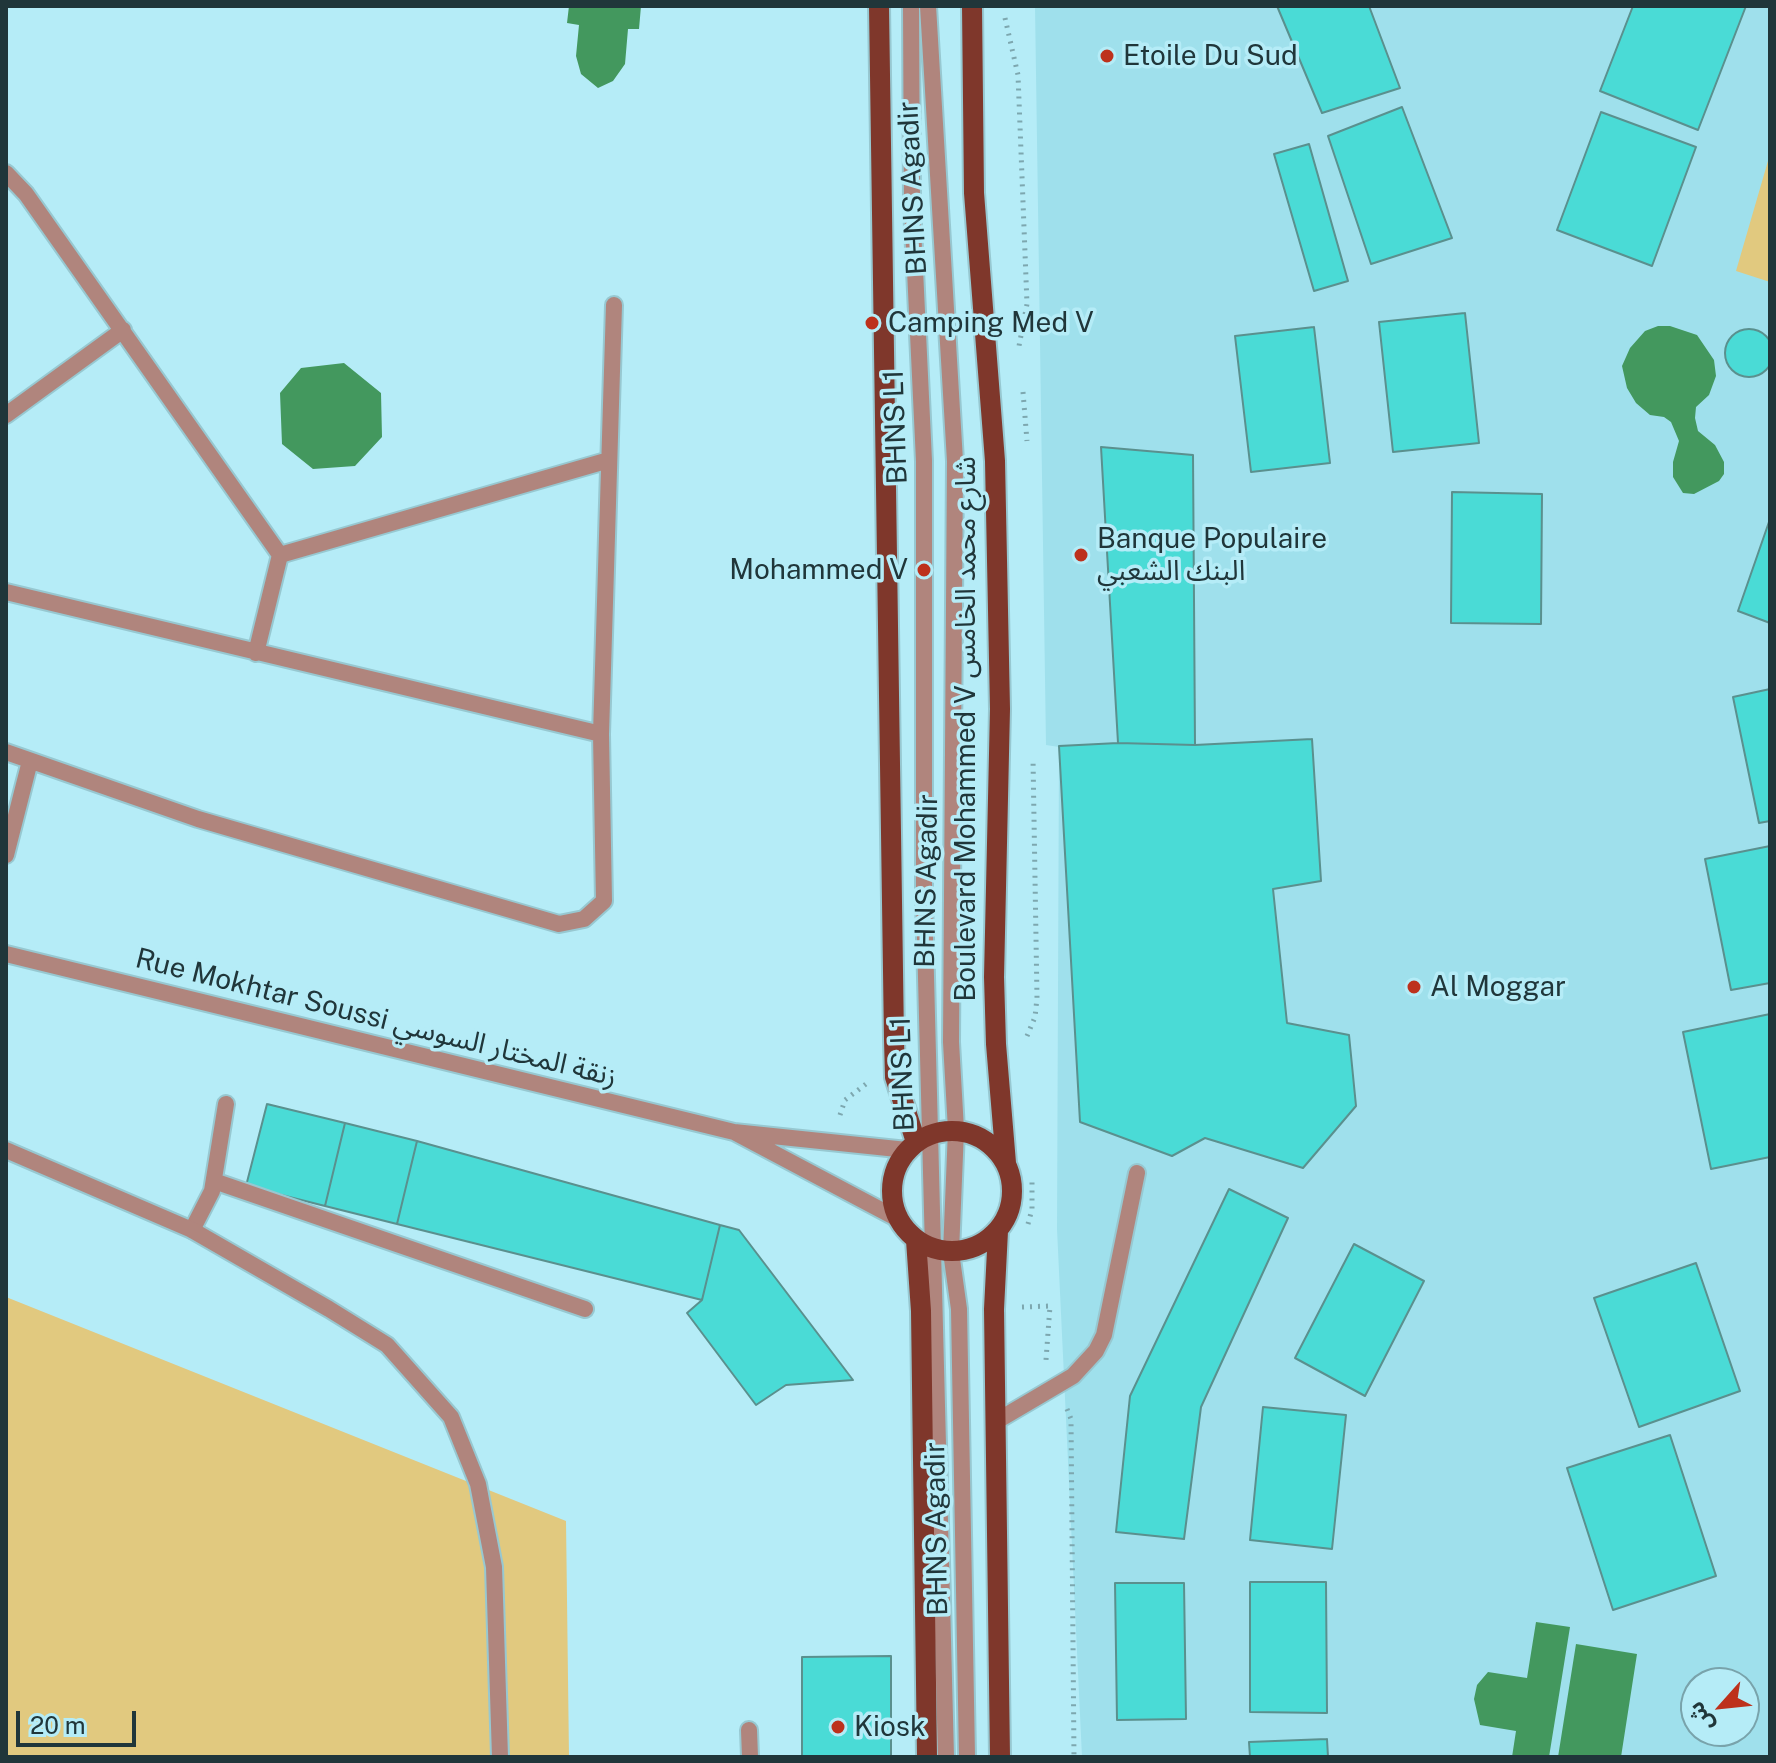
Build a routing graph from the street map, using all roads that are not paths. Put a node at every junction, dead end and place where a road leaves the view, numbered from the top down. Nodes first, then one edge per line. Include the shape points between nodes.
1 (879, 6) edge
2 (911, 6) edge
3 (928, 6) edge
4 (972, 6) edge
5 (6, 173) edge
6 (614, 305) dead end
7 (123, 330) junction
8 (6, 415) edge
9 (609, 460) junction
10 (280, 555) junction
11 (6, 592) edge
12 (256, 653) junction
13 (601, 734) junction
14 (6, 752) edge
15 (30, 761) junction
16 (6, 855) edge
17 (6, 954) edge
18 (226, 1104) dead end
19 (956, 1130) junction
20 (734, 1132) junction
21 (918, 1142) junction
22 (6, 1150) edge
23 (1006, 1163) junction
24 (1137, 1173) dead end
25 (214, 1181) junction
26 (898, 1219) junction
27 (192, 1230) junction
28 (998, 1231) junction
29 (934, 1247) junction
30 (585, 1309) dead end
31 (995, 1422) junction
32 (749, 1730) dead end
33 (500, 1757) edge
34 (750, 1757) edge
35 (927, 1757) edge
36 (946, 1757) edge
37 (967, 1757) edge
38 (1000, 1757) edge

1 - 21 main road via 894,1052 898,1090
2 - 21 street, BHNS L1 via 912,206 924,461
3 - 19 street, BHNS Agadir via 955,461 951,1042
4 - 23 main road, Boulevard Mohammed V شارع محمد الخامس via 974,193 995,461 1000,709 994,977
5 - 7 street
6 - 9 street
7 - 8 street
7 - 10 street
9 - 10 street
9 - 13 street
10 - 12 street
11 - 12 street
12 - 13 street
13 - 15 street via 604,901 584,919 559,924 198,819
14 - 15 street
15 - 16 street
17 - 20 street, Rue Mokhtar Soussi زنقة المختار السوسي
18 - 25 street
19 - 21 main road
19 - 23 main road via 976,1135
19 - 29 street, BHNS Agadir
20 - 21 street via 831,1142
20 - 26 street
21 - 26 main road via 894,1171 891,1196
21 - 29 street, BHNS L1
22 - 27 street
23 - 28 main road, Boulevard Mohammed V شارع محمد الخامس via 1013,1186 1010,1210
24 - 31 street via 1104,1335 1085,1365 1059,1386
25 - 27 street
25 - 30 street
26 - 29 main road
27 - 33 street via 387,1345 451,1417 478,1484 494,1567
28 - 29 main road via 968,1250
28 - 31 main road
29 - 35 main road via 921,1311
29 - 36 street, BHNS L1
29 - 37 street, BHNS Agadir via 959,1309
31 - 38 main road
32 - 34 street

